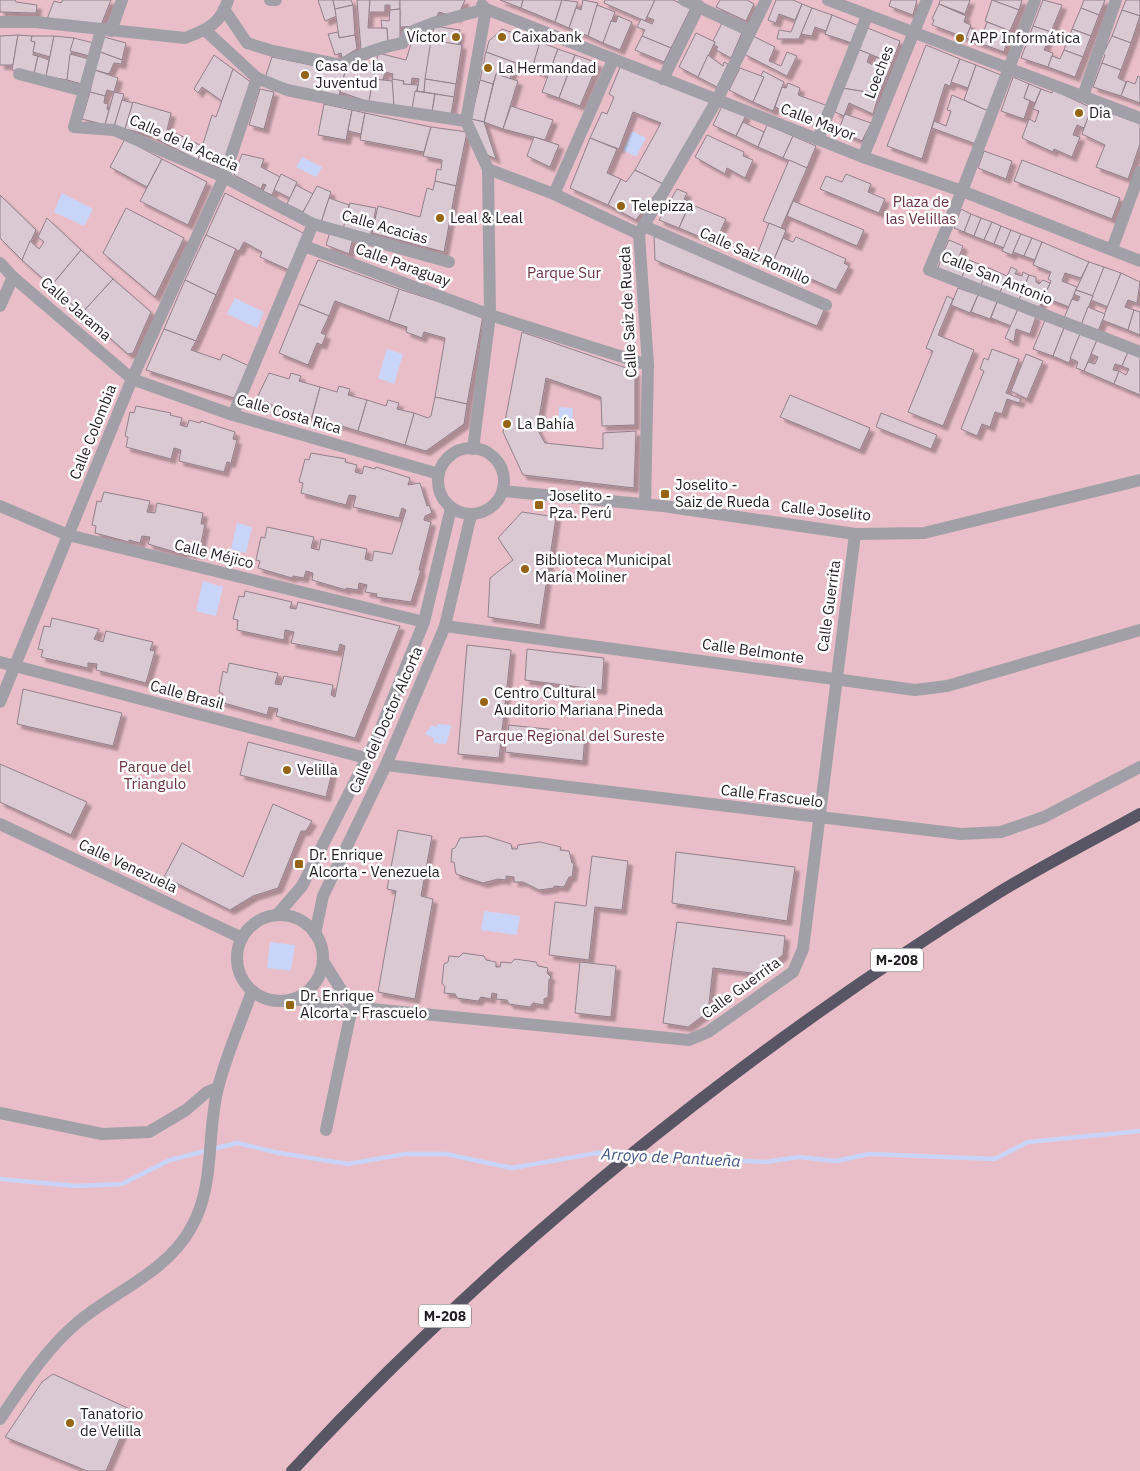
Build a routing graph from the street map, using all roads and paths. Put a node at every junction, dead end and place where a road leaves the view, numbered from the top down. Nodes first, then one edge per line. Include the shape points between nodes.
1 (122, 0) edge
2 (270, 0) edge
3 (276, 0) edge
4 (684, 0) edge
5 (766, 0) edge
6 (828, 0) edge
7 (927, 0) edge
8 (1035, 0) edge
9 (1116, 0) edge
10 (226, 5) edge
11 (484, 6) junction
12 (699, 6) junction
13 (867, 16) junction
14 (0, 22) edge
15 (106, 30) junction
16 (205, 30) junction
17 (750, 31) junction
18 (912, 33) junction
19 (613, 60) junction
20 (1009, 70) junction
21 (19, 74) dead end
22 (257, 78) junction
23 (662, 79) junction
24 (84, 90) junction
25 (1083, 96) junction
26 (717, 100) junction
27 (1140, 118) edge
28 (466, 121) junction
29 (818, 139) junction
30 (863, 157) junction
31 (488, 169) junction
32 (1140, 172) edge
33 (224, 177) junction
34 (962, 191) junction
35 (554, 194) junction
36 (313, 224) junction
37 (642, 230) junction
38 (304, 246) junction
39 (1112, 249) junction
40 (1140, 260) edge
41 (449, 262) dead end
42 (0, 263) edge
43 (13, 276) junction
44 (826, 305) dead end
45 (0, 306) edge
46 (490, 315) junction
47 (1140, 352) edge
48 (648, 365) junction
49 (132, 379) junction
50 (232, 415) junction
51 (473, 448) junction
52 (439, 474) junction
53 (1140, 480) edge
54 (503, 491) junction
55 (645, 504) junction
56 (0, 506) edge
57 (451, 508) junction
58 (472, 515) junction
59 (855, 534) junction
60 (68, 535) junction
61 (424, 622) junction
62 (445, 626) junction
63 (1140, 630) edge
64 (0, 662) edge
65 (14, 667) junction
66 (836, 679) junction
67 (0, 702) edge
68 (366, 758) junction
69 (386, 765) junction
70 (1140, 767) edge
71 (1140, 814) edge
72 (818, 818) junction
73 (0, 824) edge
74 (277, 915) junction
75 (315, 934) junction
76 (242, 938) junction
77 (323, 961) junction
78 (252, 991) junction
79 (293, 999) junction
80 (351, 1012) junction
81 (217, 1088) junction
82 (0, 1112) edge
83 (326, 1130) dead end
84 (0, 1419) edge
85 (292, 1471) edge

1 - 15 street, Calle de la Acacia
2 - 3 street
4 - 12 street
5 - 17 street
6 - 13 street
7 - 18 street, Loeches
8 - 20 street, Calle San Antonio
9 - 25 street
10 - 11 street via 247,42 273,51 341,65 367,52 403,43 408,33
10 - 16 street via 220,19
11 - 19 street, Calle Mayor
11 - 28 street
12 - 17 street
12 - 23 street
13 - 18 street
13 - 29 street
14 - 15 street via 36,22
15 - 16 street via 184,38
15 - 24 street, Calle de la Acacia
16 - 22 street
17 - 26 street
18 - 20 street
18 - 30 street, Loeches
19 - 23 street, Calle Mayor
19 - 35 street
20 - 25 street
20 - 34 street, Calle San Antonio
21 - 24 street
22 - 28 street via 287,90
22 - 33 street, Calle Colombia
23 - 26 street, Calle Mayor
24 - 33 street, Calle de la Acacia via 74,127 114,130
25 - 27 street
26 - 29 street, Calle Mayor
26 - 37 street
28 - 31 street
29 - 30 street, Calle Mayor
30 - 34 street, Calle Mayor
31 - 35 street, Calle Saiz Romillo
31 - 46 street
32 - 39 street
33 - 36 street, Calle de la Acacia
33 - 49 street, Calle Colombia
34 - 39 street, Calle Mayor
34 - 47 street, Calle San Antonio via 929,270
35 - 37 street, Calle Saiz Romillo
36 - 38 street
36 - 41 street, Calle Acacias
37 - 44 street, Calle Saiz Romillo
37 - 48 street, Calle Saiz de Rueda
38 - 46 street, Calle Paraguay
38 - 50 street
39 - 40 street, Calle Mayor
42 - 43 street, Calle Jarama
43 - 45 street
43 - 49 street, Calle Jarama
46 - 48 street, Calle Paraguay
46 - 51 street
48 - 55 street, Calle Saiz de Rueda
49 - 50 street, Calle Costa Rica
49 - 60 street, Calle Colombia
50 - 52 street, Calle Costa Rica
51 - 52 street via 451,455
51 - 54 street via 498,462 504,476
52 - 57 street via 438,487
53 - 59 street, Calle Joselito via 924,533
54 - 55 street, Calle Joselito
54 - 58 street via 491,508
55 - 59 street, Calle Joselito
56 - 60 street, Calle Méjico
57 - 58 street
57 - 61 street, Calle del Doctor Alcorta
58 - 62 street, Calle del Doctor Alcorta
59 - 66 street, Calle Guerrita
60 - 61 street, Calle Méjico
60 - 65 street, Calle Colombia
61 - 68 street, Calle del Doctor Alcorta
62 - 66 street, Calle Belmonte
62 - 69 street, Calle del Doctor Alcorta
63 - 66 street, Calle Belmonte via 946,686 914,690
64 - 65 street, Calle Brasil
65 - 67 street, Calle Colombia
65 - 68 street, Calle Brasil
66 - 72 street, Calle Guerrita
68 - 74 street, Calle del Doctor Alcorta via 302,886
69 - 72 street, Calle Frascuelo
69 - 75 street, Calle del Doctor Alcorta via 323,896
70 - 72 street, Calle Frascuelo via 1044,816 1001,832 961,834
71 - 85 main road, M-208 via 999,893 917,947 772,1046 667,1127 463,1299
72 - 80 street, Calle Guerrita via 803,949 793,972 708,1032 689,1040
73 - 76 street, Calle Venezuela
74 - 75 street via 293,917
74 - 76 street via 263,918
75 - 77 street via 322,948
76 - 78 street via 237,954 238,968
77 - 79 street via 314,984
77 - 80 street
78 - 79 street via 266,999
78 - 81 street
79 - 80 street, Calle Guerrita via 327,1004
80 - 83 street
81 - 82 street via 149,1132 102,1134
81 - 84 street via 207,1186 192,1228 164,1261 78,1322 37,1365

